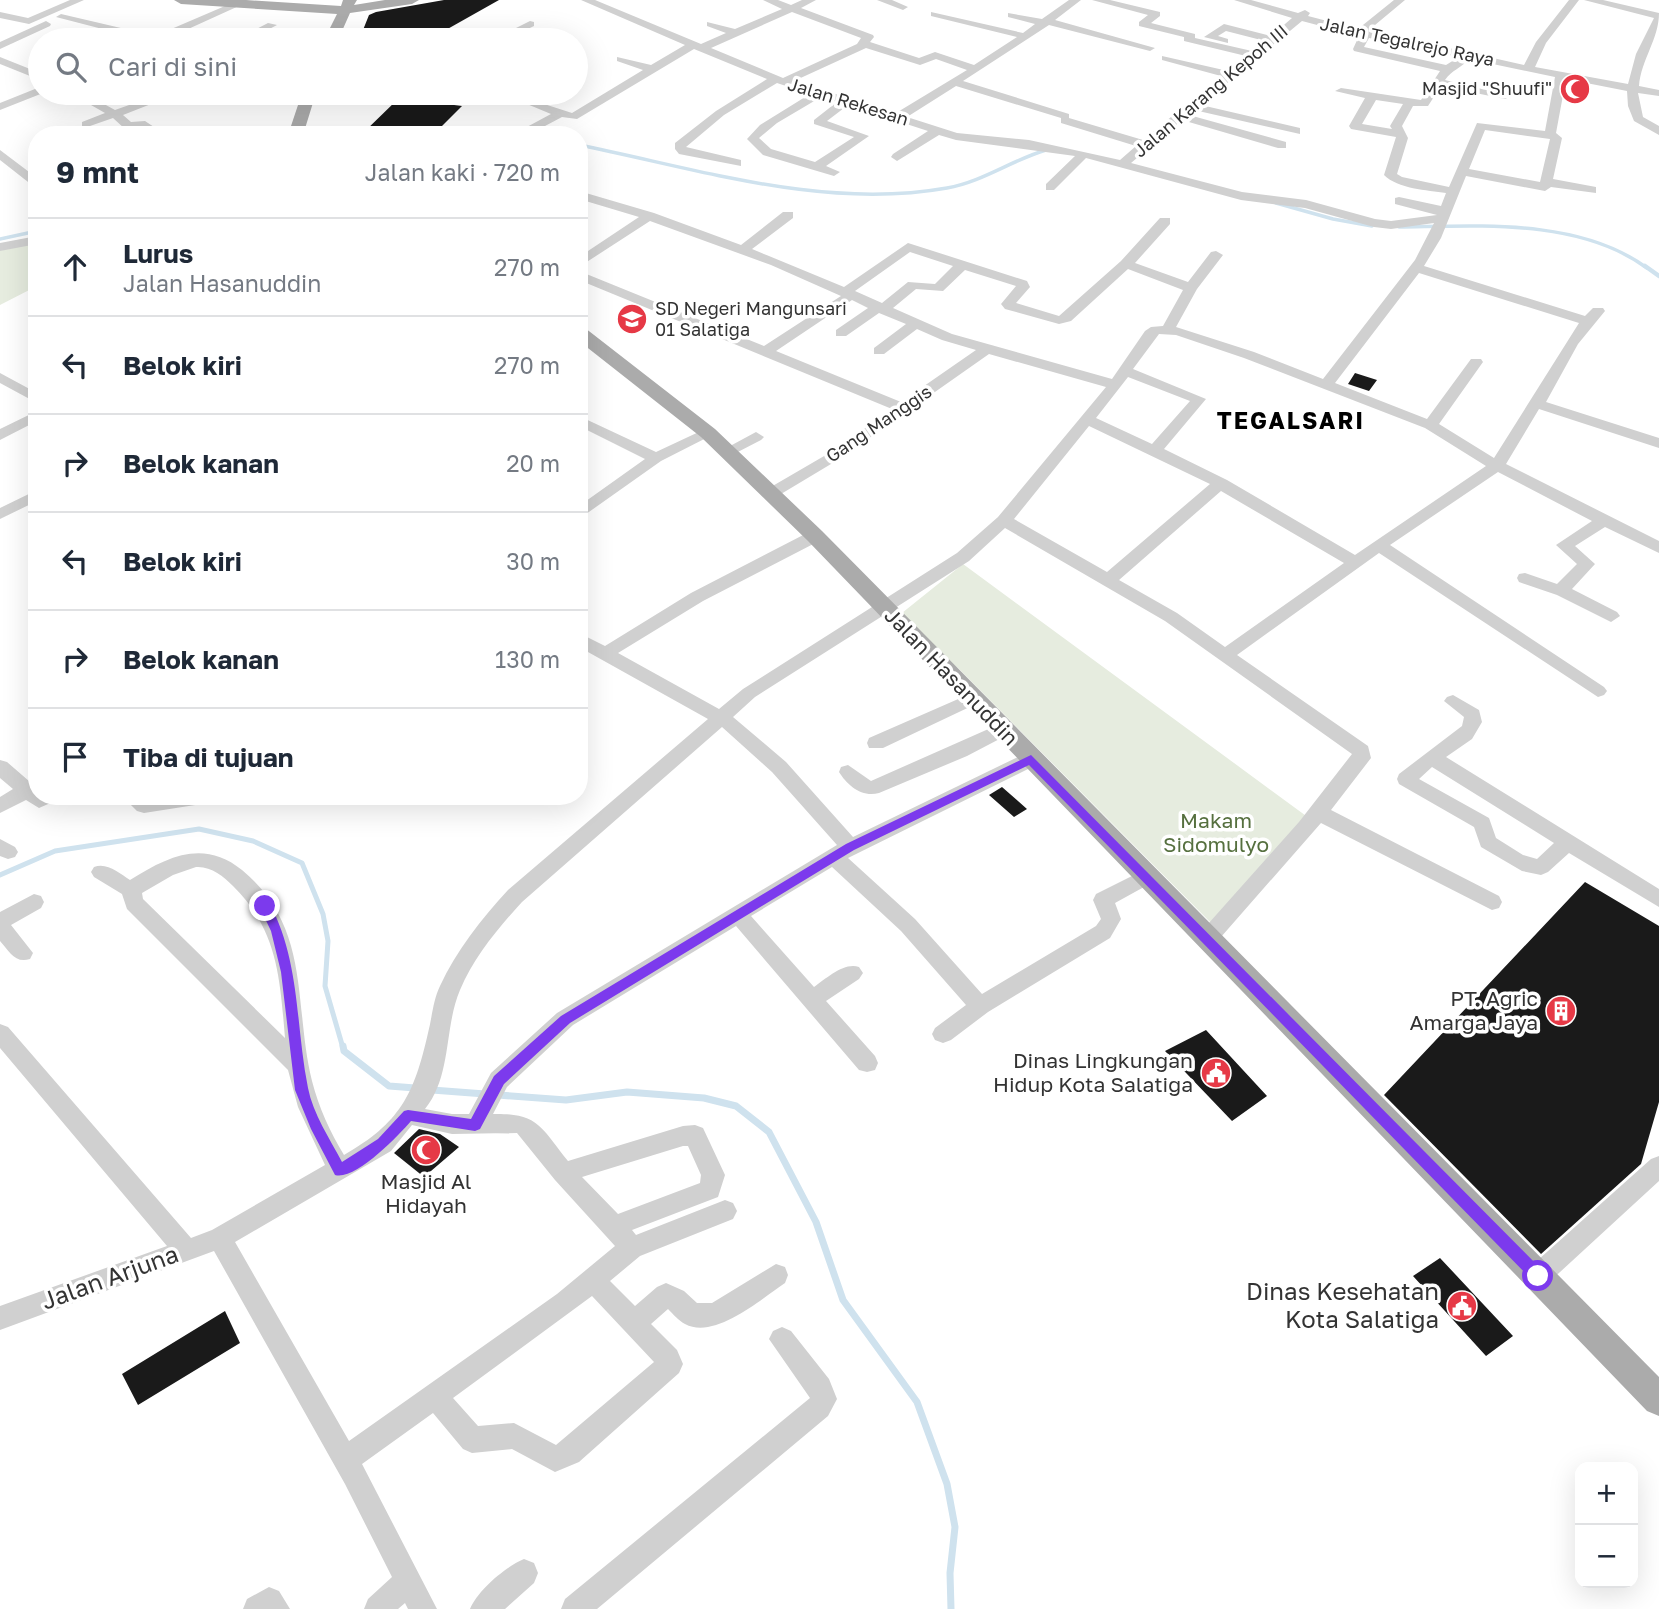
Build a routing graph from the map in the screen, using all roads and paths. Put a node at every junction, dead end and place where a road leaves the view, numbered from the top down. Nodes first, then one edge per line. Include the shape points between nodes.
1 (79, 0) edge
2 (185, 0) edge
3 (412, 0) edge
4 (586, 0) edge
5 (768, 0) edge
6 (811, 0) edge
7 (882, 0) edge
8 (1076, 0) edge
9 (1097, 0) edge
10 (1239, 0) edge
11 (1400, 0) edge
12 (1574, 0) edge
13 (1589, 0) edge
14 (1656, 0) edge
15 (230, 3) edge
16 (287, 4) edge
17 (347, 5) edge
18 (754, 6) dead end
19 (903, 7) dead end
20 (792, 8) junction
21 (48, 14) junction
22 (935, 14) dead end
23 (1304, 14) junction
24 (0, 15) edge
25 (778, 15) junction
26 (1012, 15) dead end
27 (1655, 16) edge
28 (61, 17) junction
29 (1045, 22) junction
30 (272, 24) dead end
31 (530, 24) dead end
32 (711, 24) dead end
33 (38, 28) edge
34 (106, 28) edge
35 (180, 28) edge
36 (264, 28) edge
37 (336, 28) edge
38 (522, 28) edge
39 (1363, 32) junction
40 (28, 33) edge
41 (735, 33) junction
42 (1024, 36) junction
43 (1272, 39) junction
44 (865, 44) junction
45 (0, 46) edge
46 (696, 47) junction
47 (1150, 48) dead end
48 (1256, 52) junction
49 (1467, 55) junction
50 (1166, 58) dead end
51 (621, 59) dead end
52 (0, 60) edge
53 (652, 69) junction
54 (976, 69) junction
55 (1447, 69) junction
56 (28, 72) edge
57 (1229, 75) junction
58 (1561, 75) junction
59 (780, 80) junction
60 (954, 82) junction
61 (1438, 82) junction
62 (1350, 89) dead end
63 (1632, 89) junction
64 (819, 93) junction
65 (1509, 93) junction
66 (1659, 93) edge
67 (28, 95) edge
68 (1371, 96) junction
69 (846, 101) junction
70 (1409, 103) junction
71 (99, 105) edge
72 (140, 105) edge
73 (305, 105) edge
74 (536, 105) edge
75 (1192, 106) junction
76 (0, 107) edge
77 (116, 114) junction
78 (559, 114) junction
79 (898, 117) junction
80 (1176, 120) junction
81 (89, 126) edge
82 (129, 126) edge
83 (298, 126) edge
84 (536, 126) edge
85 (938, 131) junction
86 (1296, 131) dead end
87 (1659, 131) edge
88 (1402, 135) junction
89 (1550, 135) junction
90 (1146, 145) junction
91 (1282, 145) dead end
92 (1268, 151) dead end
93 (1084, 154) junction
94 (2, 158) edge
95 (897, 158) dead end
96 (1127, 161) junction
97 (737, 163) dead end
98 (1072, 165) junction
99 (816, 167) junction
100 (834, 172) dead end
101 (1461, 172) junction
102 (28, 178) edge
103 (1546, 182) junction
104 (1050, 187) dead end
105 (1592, 190) dead end
106 (1239, 191) junction
107 (1453, 191) junction
108 (1211, 195) junction
109 (588, 198) edge
110 (1399, 201) dead end
111 (788, 215) dead end
112 (649, 216) junction
113 (1443, 217) junction
114 (1165, 221) dead end
115 (28, 242) edge
116 (0, 247) edge
117 (744, 250) junction
118 (1216, 256) dead end
119 (588, 257) edge
120 (963, 264) junction
121 (1126, 264) junction
122 (1416, 268) junction
123 (588, 279) edge
124 (1191, 288) junction
125 (848, 293) junction
126 (880, 309) junction
127 (913, 325) junction
128 (1168, 329) junction
129 (841, 333) dead end
130 (588, 339) edge
131 (985, 350) junction
132 (766, 351) junction
133 (879, 351) dead end
134 (1476, 362) dead end
135 (1125, 371) junction
136 (0, 377) edge
137 (1115, 385) junction
138 (1325, 386) junction
139 (28, 394) edge
140 (1537, 405) junction
141 (903, 408) junction
142 (1087, 419) junction
143 (28, 420) edge
144 (588, 424) edge
145 (1430, 425) junction
146 (708, 433) junction
147 (0, 435) edge
148 (756, 437) dead end
149 (1659, 443) edge
150 (1155, 450) junction
151 (727, 452) junction
152 (656, 458) junction
153 (1497, 466) junction
154 (1221, 483) junction
155 (770, 494) junction
156 (28, 500) edge
157 (588, 507) edge
158 (0, 514) edge
159 (1004, 520) junction
160 (1603, 521) junction
161 (815, 536) junction
162 (1380, 546) junction
163 (1659, 548) edge
164 (1356, 563) junction
165 (1525, 578) dead end
166 (1107, 580) junction
167 (1555, 594) junction
168 (882, 606) junction
169 (1611, 616) dead end
170 (588, 644) edge
171 (606, 653) junction
172 (1225, 655) junction
173 (1598, 691) dead end
174 (972, 699) junction
175 (1453, 701) dead end
176 (721, 716) junction
177 (1002, 730) junction
178 (876, 743) dead end
179 (1431, 757) junction
180 (1031, 759) junction
181 (0, 767) edge
182 (848, 772) dead end
183 (26, 790) joint
184 (0, 806) edge
185 (1319, 813) junction
186 (1569, 842) junction
187 (842, 852) junction
188 (101, 872) dead end
189 (1146, 877) junction
190 (131, 890) junction
191 (1659, 899) edge
192 (34, 902) dead end
193 (1492, 902) dead end
194 (738, 915) junction
195 (0, 922) edge
196 (0, 927) edge
197 (1207, 939) junction
198 (23, 953) dead end
199 (852, 973) dead end
200 (812, 999) junction
201 (980, 1006) junction
202 (0, 1032) edge
203 (943, 1034) dead end
204 (867, 1063) dead end
205 (298, 1066) junction
206 (414, 1106) junction
207 (475, 1125) junction
208 (1659, 1166) edge
209 (340, 1170) junction
210 (563, 1173) junction
211 (725, 1211) dead end
212 (614, 1226) junction
213 (220, 1238) junction
214 (631, 1248) junction
215 (186, 1250) junction
216 (776, 1275) dead end
217 (1538, 1276) junction
218 (593, 1280) junction
219 (0, 1318) edge
220 (634, 1323) junction
221 (782, 1339) dead end
222 (435, 1396) junction
223 (1659, 1400) edge
224 (345, 1460) junction
225 (524, 1573) dead end
226 (407, 1581) junction
227 (257, 1609) edge
228 (276, 1609) edge
229 (378, 1609) edge
230 (423, 1609) edge
231 (484, 1609) edge
232 (575, 1609) edge

1 - 21 street
2 - 15 main road
3 - 17 main road
4 - 46 street, Jalan Rekesan
5 - 20 street
6 - 20 street
7 - 19 street
8 - 29 street
9 - 48 street via 1157,14 1143,23 1191,36 1188,39
10 - 23 street, Jalan Tegalrejo Raya
11 - 39 street
12 - 65 street
13 - 27 street
14 - 27 street
15 - 16 main road
15 - 35 street
16 - 17 main road
17 - 37 main road
18 - 25 street
20 - 25 street
20 - 44 street via 867,35
21 - 24 street via 26,22
21 - 28 street
22 - 42 street
23 - 39 street, Jalan Tegalrejo Raya
23 - 43 street, Jalan Karang Kepoh III
25 - 41 street
26 - 29 street
27 - 63 street
28 - 33 street
28 - 34 street
29 - 42 street
29 - 47 street
30 - 36 street
31 - 38 street
32 - 41 street
39 - 49 street, Jalan Tegalrejo Raya
39 - 55 street via 1358,50
40 - 45 street
41 - 46 street
42 - 54 street
43 - 48 street, Jalan Karang Kepoh III
43 - 48 street via 1224,27 1209,37
44 - 54 street via 920,62 935,55
44 - 59 street
46 - 53 street
46 - 59 street, Jalan Rekesan
48 - 57 street, Jalan Karang Kepoh III
49 - 55 street
49 - 65 street, Jalan Tegalrejo Raya
50 - 57 street
51 - 53 street
52 - 56 street
53 - 78 street via 573,117
54 - 60 street
55 - 61 street
57 - 75 street, Jalan Karang Kepoh III
58 - 63 street, Jalan Tegalrejo Raya
58 - 65 street, Jalan Tegalrejo Raya
58 - 89 street
59 - 64 street, Jalan Rekesan
59 - 97 street via 720,113 679,146 683,152
60 - 79 street
60 - 90 street
61 - 65 street
61 - 70 street via 1423,104
62 - 68 street
63 - 66 street, Jalan Tegalrejo Raya
63 - 87 street via 1638,119
64 - 69 street, Jalan Rekesan
64 - 99 street via 752,137 767,152
65 - 89 street
65 - 101 street via 1481,127
67 - 76 street
68 - 70 street
68 - 88 street via 1355,125
69 - 79 street, Jalan Rekesan
69 - 99 street via 818,122 863,136
70 - 88 street via 1396,126
71 - 77 street
72 - 77 street
73 - 83 main road
74 - 78 street
75 - 80 street, Jalan Karang Kepoh III
75 - 86 street
77 - 81 street via 86,124
77 - 82 street
78 - 84 street
79 - 85 street, Jalan Rekesan
80 - 90 street, Jalan Karang Kepoh III
80 - 91 street
80 - 92 street
85 - 93 street, Jalan Rekesan
85 - 95 street
88 - 107 street via 1392,178
89 - 103 street via 1556,138
90 - 96 street, Jalan Karang Kepoh III
93 - 96 street, Jalan Rekesan
93 - 98 street
94 - 102 street
96 - 106 street
96 - 108 street
98 - 104 street
98 - 108 street
99 - 100 street
101 - 103 street via 1545,187
101 - 107 street
103 - 105 street
106 - 108 street
106 - 113 street via 1391,225
107 - 113 street
109 - 112 street
110 - 113 street
111 - 117 street
112 - 117 street
112 - 119 street
113 - 122 street
114 - 121 street
115 - 116 street
117 - 125 street
118 - 124 street
120 - 121 street via 1022,284 1010,306 1059,320
120 - 125 street via 908,247
120 - 126 street via 938,288 913,285
121 - 124 street
122 - 138 street
122 - 140 street via 1592,316
123 - 132 street
124 - 128 street
125 - 126 street
125 - 132 street
126 - 127 street
126 - 129 street
127 - 131 street
127 - 133 street
128 - 135 street via 1150,334
128 - 138 street
130 - 146 main road, Jalan Hasanuddin
131 - 137 street
131 - 141 street, Gang Manggis
132 - 141 street
134 - 145 street
135 - 137 street
135 - 150 street via 1199,399
136 - 139 street
137 - 142 street
138 - 145 street
140 - 149 street
140 - 153 street
141 - 155 street, Gang Manggis
142 - 150 street
142 - 159 street
143 - 147 street
144 - 152 street
145 - 153 street
146 - 151 main road, Jalan Hasanuddin
146 - 152 street
148 - 151 street
150 - 154 street
151 - 155 main road, Jalan Hasanuddin
152 - 157 street
153 - 160 street
153 - 162 street
154 - 164 street
154 - 166 street
155 - 161 main road, Jalan Hasanuddin
156 - 158 street
159 - 166 street
159 - 168 street via 963,557
160 - 163 street
160 - 167 street via 1564,545 1587,564
161 - 168 main road, Jalan Hasanuddin
161 - 171 street via 697,597
162 - 164 street
162 - 173 street
164 - 172 street
165 - 167 street
166 - 172 street
167 - 169 street
168 - 174 main road, Jalan Hasanuddin
168 - 176 street
170 - 171 street
171 - 176 street
172 - 185 street via 1361,751 1362,758
174 - 177 main road, Jalan Hasanuddin
174 - 178 street
175 - 179 street via 1469,710 1474,720 1454,745
176 - 187 street via 779,767
176 - 206 street via 545,868 489,923 449,989 430,1070
177 - 180 main road, Jalan Hasanuddin
177 - 182 street via 872,788 860,785
179 - 186 street
179 - 186 street via 1406,779 1482,823 1488,842 1517,860 1541,867
180 - 187 street
180 - 189 main road, Jalan Hasanuddin
181 - 183 street
183 - 184 street
185 - 193 street
185 - 197 street
186 - 191 street
187 - 194 street
187 - 201 street
188 - 190 street
189 - 197 main road, Jalan Hasanuddin
189 - 201 street via 1103,900 1111,919 1103,932
190 - 205 street via 134,904
190 - 205 street via 174,867 204,859 222,865 265,906 288,972
192 - 195 street
194 - 200 street
194 - 207 street via 565,1019 499,1080
196 - 198 street
197 - 217 main road, Jalan Hasanuddin
199 - 200 street
200 - 204 street
201 - 203 street
202 - 215 street
205 - 209 street via 317,1129
206 - 207 street
206 - 209 street, Jalan Arjuna via 383,1144
207 - 210 street via 525,1126
208 - 217 street
209 - 213 street, Jalan Arjuna
210 - 212 street
210 - 212 street via 695,1135 713,1175 710,1190
211 - 214 street
212 - 214 street
213 - 215 street, Jalan Arjuna
213 - 224 street
214 - 218 street
215 - 219 street, Jalan Arjuna
216 - 220 street via 715,1315 692,1315 666,1295
217 - 223 main road, Jalan Hasanuddin
218 - 220 street
218 - 222 street
220 - 222 street via 670,1364 570,1453 555,1459 514,1436 472,1440
221 - 232 street via 820,1388 824,1399 819,1407
222 - 224 street
224 - 226 street
225 - 231 street
226 - 229 street
226 - 230 street
227 - 228 street via 269,1601

